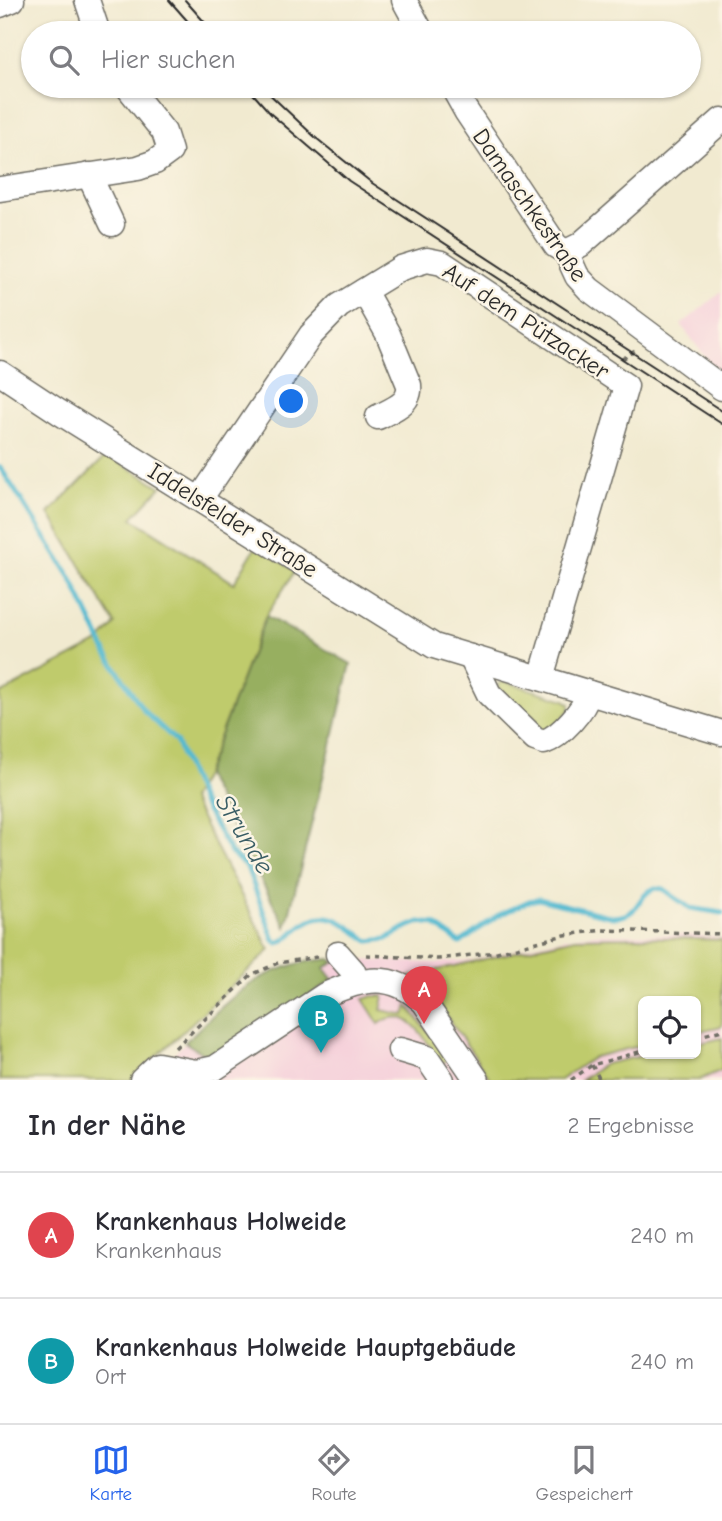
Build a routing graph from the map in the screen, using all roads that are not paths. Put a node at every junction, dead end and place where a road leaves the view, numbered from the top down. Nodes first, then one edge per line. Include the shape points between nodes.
1 (12, 0) edge
2 (87, 0) edge
3 (404, 0) edge
4 (0, 5) edge
5 (94, 21) edge
6 (415, 21) edge
7 (137, 98) edge
8 (459, 98) edge
9 (722, 120) edge
10 (89, 175) junction
11 (0, 189) edge
12 (112, 224) dead end
13 (566, 252) junction
14 (364, 291) junction
15 (0, 373) edge
16 (722, 388) edge
17 (378, 417) dead end
18 (200, 499) junction
19 (471, 657) junction
20 (541, 678) junction
21 (589, 693) junction
22 (722, 733) edge
23 (338, 954) road end
24 (357, 982) junction
25 (400, 1050) dead end
26 (150, 1073) edge
27 (442, 1080) edge
28 (477, 1080) edge

1 - 4 street
2 - 5 street
3 - 6 street
7 - 10 street via 164,132 170,151 138,168
8 - 13 street, Damaschkestraße via 556,246
9 - 13 street via 580,245
10 - 11 street
10 - 12 street
13 - 16 street, Damaschkestraße via 589,289
14 - 17 street via 388,334 410,393 407,401
14 - 18 street, Auf dem Pützacker via 339,306 311,335
14 - 20 street, Auf dem Pützacker via 401,268 427,260 442,264 626,386
15 - 18 street, Iddelsfelder Straße
18 - 19 street, Iddelsfelder Straße via 434,646
19 - 20 street, Iddelsfelder Straße
19 - 21 street via 489,694 544,742 570,721
20 - 21 street, Iddelsfelder Straße
21 - 22 street, Iddelsfelder Straße
23 - 24 street
24 - 26 street via 325,995 215,1068
24 - 28 street via 384,981 415,994
25 - 27 street via 427,1058

